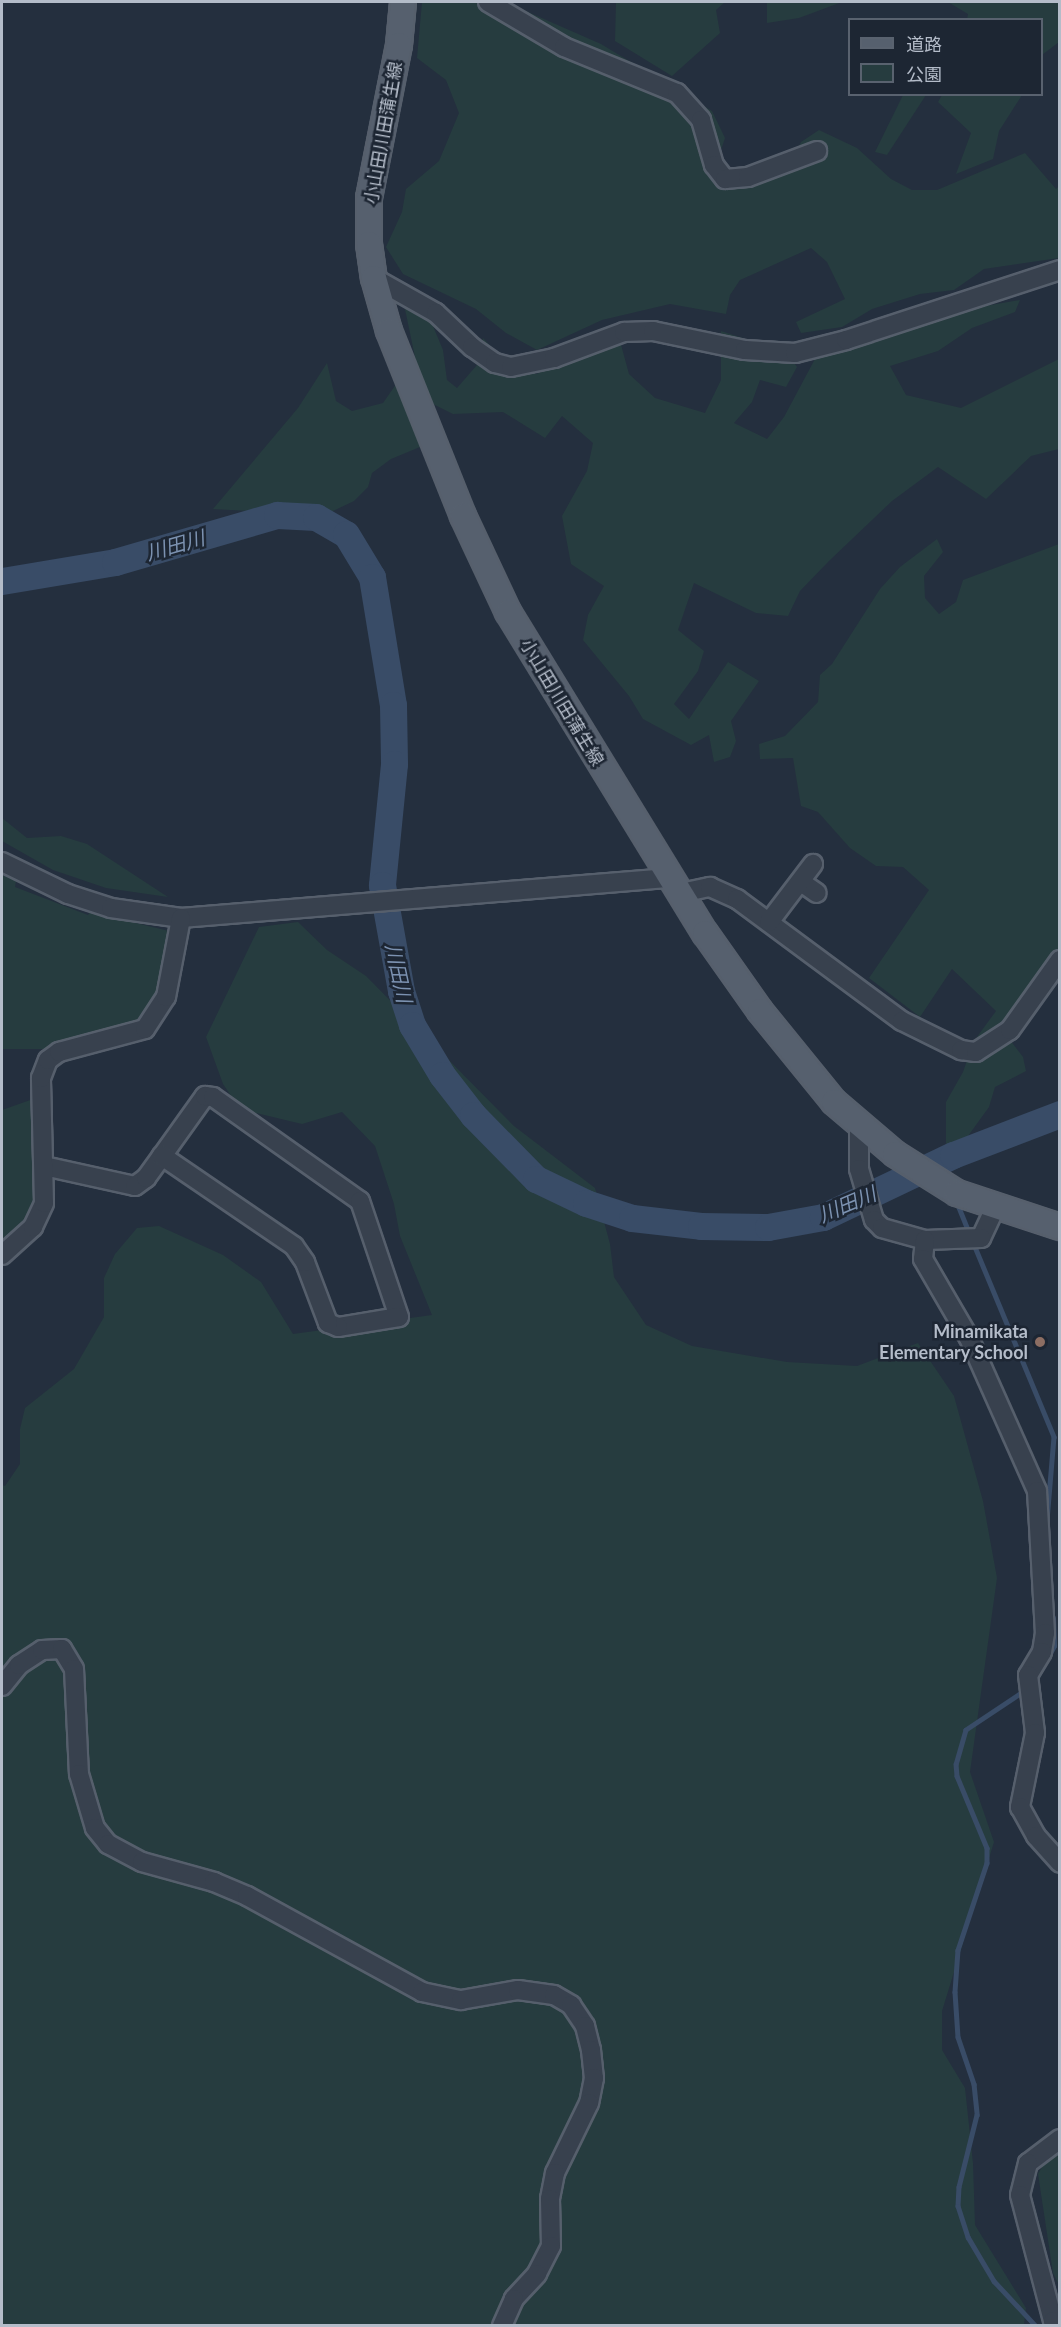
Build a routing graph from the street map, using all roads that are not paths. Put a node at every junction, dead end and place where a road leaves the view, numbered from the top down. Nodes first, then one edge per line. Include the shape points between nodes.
1 (402, 2) edge
2 (488, 2) edge
3 (817, 151) dead end
4 (1059, 270) edge
5 (374, 278) junction
6 (2, 862) edge
7 (813, 864) dead end
8 (801, 882) junction
9 (677, 886) junction
10 (817, 893) dead end
11 (181, 918) junction
12 (769, 922) junction
13 (1059, 960) edge
14 (859, 1125) junction
15 (162, 1156) junction
16 (44, 1166) junction
17 (995, 1208) junction
18 (1059, 1227) edge
19 (925, 1240) junction
20 (2, 1255) edge
21 (2, 1686) edge
22 (1059, 1863) edge
23 (1059, 2139) edge
24 (1054, 2323) edge
25 (502, 2325) edge

1 - 5 main road, 小山田川田蒲生線 via 399,45 369,198
2 - 3 street via 564,46 677,93 702,120 714,165 725,179 748,177
4 - 5 street via 795,353 746,350 653,331 624,332 554,358 512,367 495,363 436,314
5 - 9 main road, 小山田川田蒲生線 via 388,331 493,583 541,670
6 - 11 street via 68,894 111,908
7 - 8 street
8 - 10 street
8 - 12 street
9 - 11 street
9 - 12 street via 710,887 737,899
9 - 14 main road, 小山田川田蒲生線 via 760,1011 834,1102
11 - 16 street via 166,997 145,1029 59,1052 48,1060 41,1078
12 - 13 street via 902,1021 976,1053 1010,1030
14 - 17 main road, 小山田川田蒲生線 via 895,1154 957,1193
14 - 19 street via 859,1169 874,1220 882,1228
15 - 15 street via 205,1096 213,1097 360,1201 399,1317 338,1328 328,1323 305,1262 294,1246
15 - 16 street via 135,1186
16 - 20 street via 44,1203 36,1219
17 - 18 main road, 小山田川田蒲生線
17 - 19 street via 981,1238
19 - 22 street via 923,1259 969,1338 1037,1491 1045,1633 1042,1652 1028,1675 1035,1733 1020,1807 1036,1836
21 - 25 street via 19,1665 42,1650 62,1649 74,1670 79,1774 95,1828 108,1844 142,1862 214,1882 247,1896 422,1992 462,2000 518,1990 555,1995 571,2005 585,2026 591,2050 594,2078 589,2103 555,2173 550,2199 551,2246 537,2274 514,2299
23 - 24 street via 1028,2163 1020,2195

